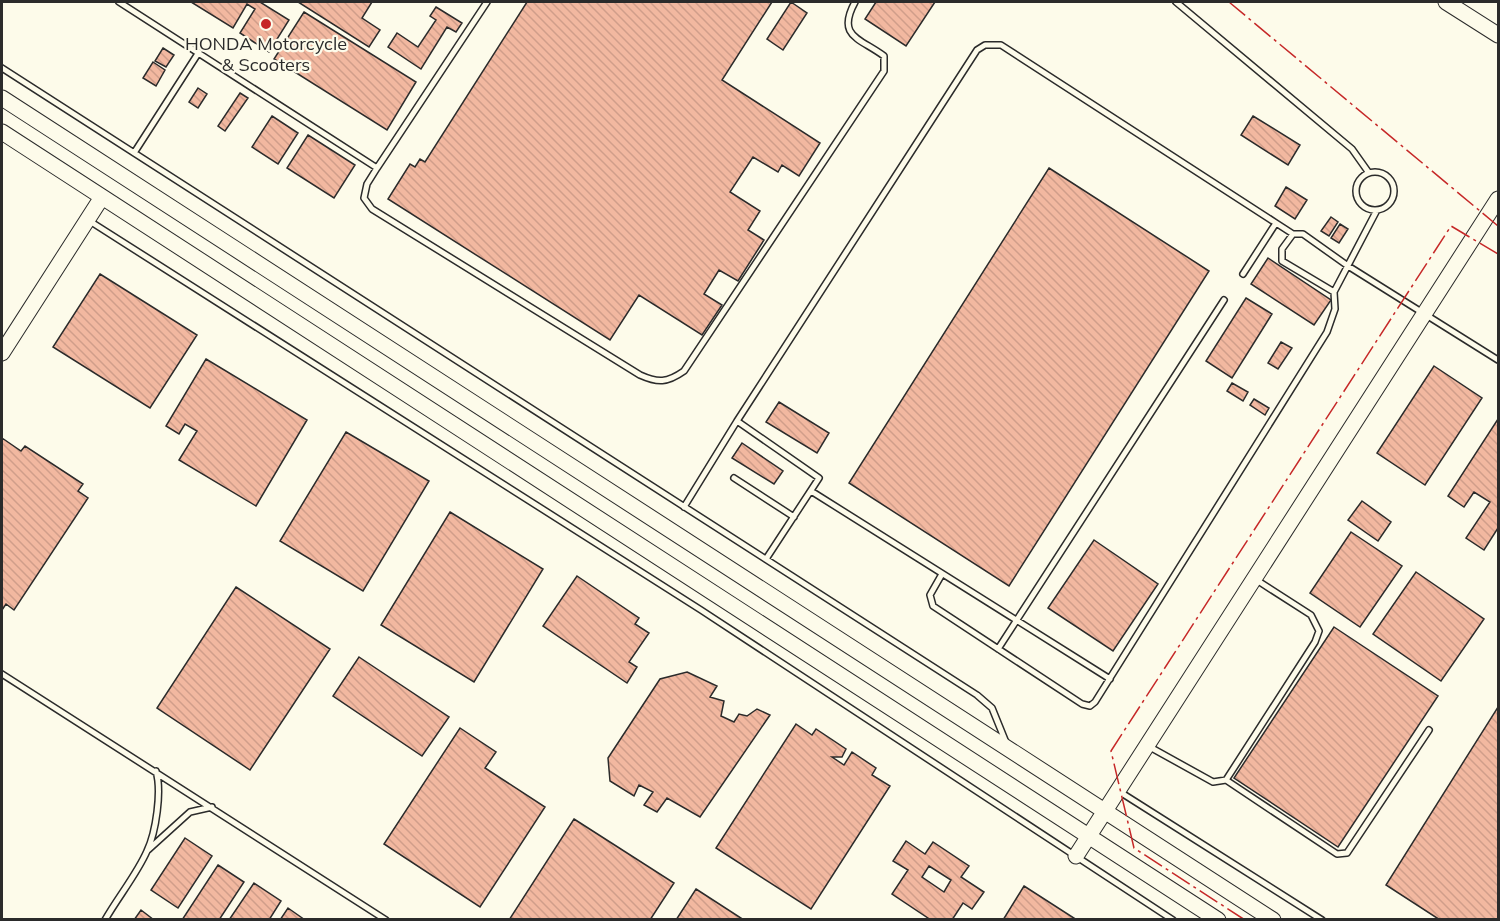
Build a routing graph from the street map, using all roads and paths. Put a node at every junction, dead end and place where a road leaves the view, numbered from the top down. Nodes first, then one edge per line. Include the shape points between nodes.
1 (119, 2) edge
2 (487, 2) edge
3 (855, 2) edge
4 (1176, 2) edge
5 (1446, 2) edge
6 (1498, 35) edge
7 (199, 52) junction
8 (2, 68) edge
9 (2, 98) edge
10 (2, 132) edge
11 (134, 153) junction
12 (377, 168) junction
13 (1369, 173) junction
14 (102, 197) junction
15 (1498, 199) edge
16 (1377, 210) junction
17 (87, 220) junction
18 (1276, 223) junction
19 (1293, 234) junction
20 (1348, 266) junction
21 (1243, 274) dead end
22 (1334, 292) junction
23 (1224, 300) dead end
24 (1424, 311) junction
25 (2, 353) edge
26 (1498, 360) edge
27 (737, 421) junction
28 (734, 478) dead end
29 (811, 491) junction
30 (684, 507) junction
31 (794, 517) junction
32 (766, 560) junction
33 (942, 574) junction
34 (1253, 578) junction
35 (1017, 618) junction
36 (998, 649) junction
37 (2, 674) edge
38 (1110, 679) junction
39 (1429, 730) dead end
40 (1146, 745) junction
41 (1009, 749) junction
42 (156, 771) junction
43 (1226, 780) junction
44 (1118, 790) junction
45 (212, 807) junction
46 (1104, 811) junction
47 (1088, 836) junction
48 (148, 850) junction
49 (1076, 856) junction
50 (105, 920) edge
51 (386, 920) edge
52 (1173, 920) edge
53 (1218, 920) edge
54 (1273, 920) edge
55 (1322, 920) edge

1 - 7 lane
2 - 12 lane
3 - 12 lane via 848,27 854,37 884,56 884,71 684,371 671,380 657,382 640,375 372,209 364,191
4 - 13 lane via 1352,149
5 - 6 street
7 - 11 lane
7 - 12 lane
8 - 11 lane
9 - 41 street
10 - 14 street
11 - 30 lane
13 - 16 lane via 1360,179 1356,189 1366,208
13 - 16 lane via 1379,172 1394,187 1393,198
14 - 17 street
14 - 47 street
15 - 24 street
16 - 20 lane
17 - 25 street
17 - 49 lane via 702,610
18 - 19 lane
18 - 21 lane
18 - 27 lane via 1002,45 985,45 977,51
19 - 20 lane via 1303,234
19 - 22 lane via 1282,249 1282,261
20 - 22 lane
20 - 24 lane
22 - 38 lane via 1335,309 1327,332
23 - 35 lane
24 - 26 lane
24 - 34 street
27 - 29 lane via 815,473 819,478
27 - 30 lane
28 - 31 lane
29 - 31 lane
29 - 33 lane
30 - 32 lane
31 - 32 lane
32 - 41 lane via 977,695 992,708
33 - 35 lane
33 - 36 lane via 930,595 933,606
34 - 40 street
34 - 43 lane via 1311,615 1319,631 1316,642
35 - 36 lane
35 - 38 lane
36 - 38 lane via 1082,704 1090,706 1095,702
37 - 42 lane
39 - 43 lane via 1347,853 1337,854
40 - 43 lane via 1213,782
40 - 44 street
41 - 46 street
42 - 45 lane
42 - 48 lane via 160,784
44 - 46 street
44 - 55 lane
45 - 48 lane via 190,812
45 - 51 lane
46 - 47 street
46 - 54 street
47 - 49 street
47 - 53 street
48 - 50 lane
49 - 52 lane

